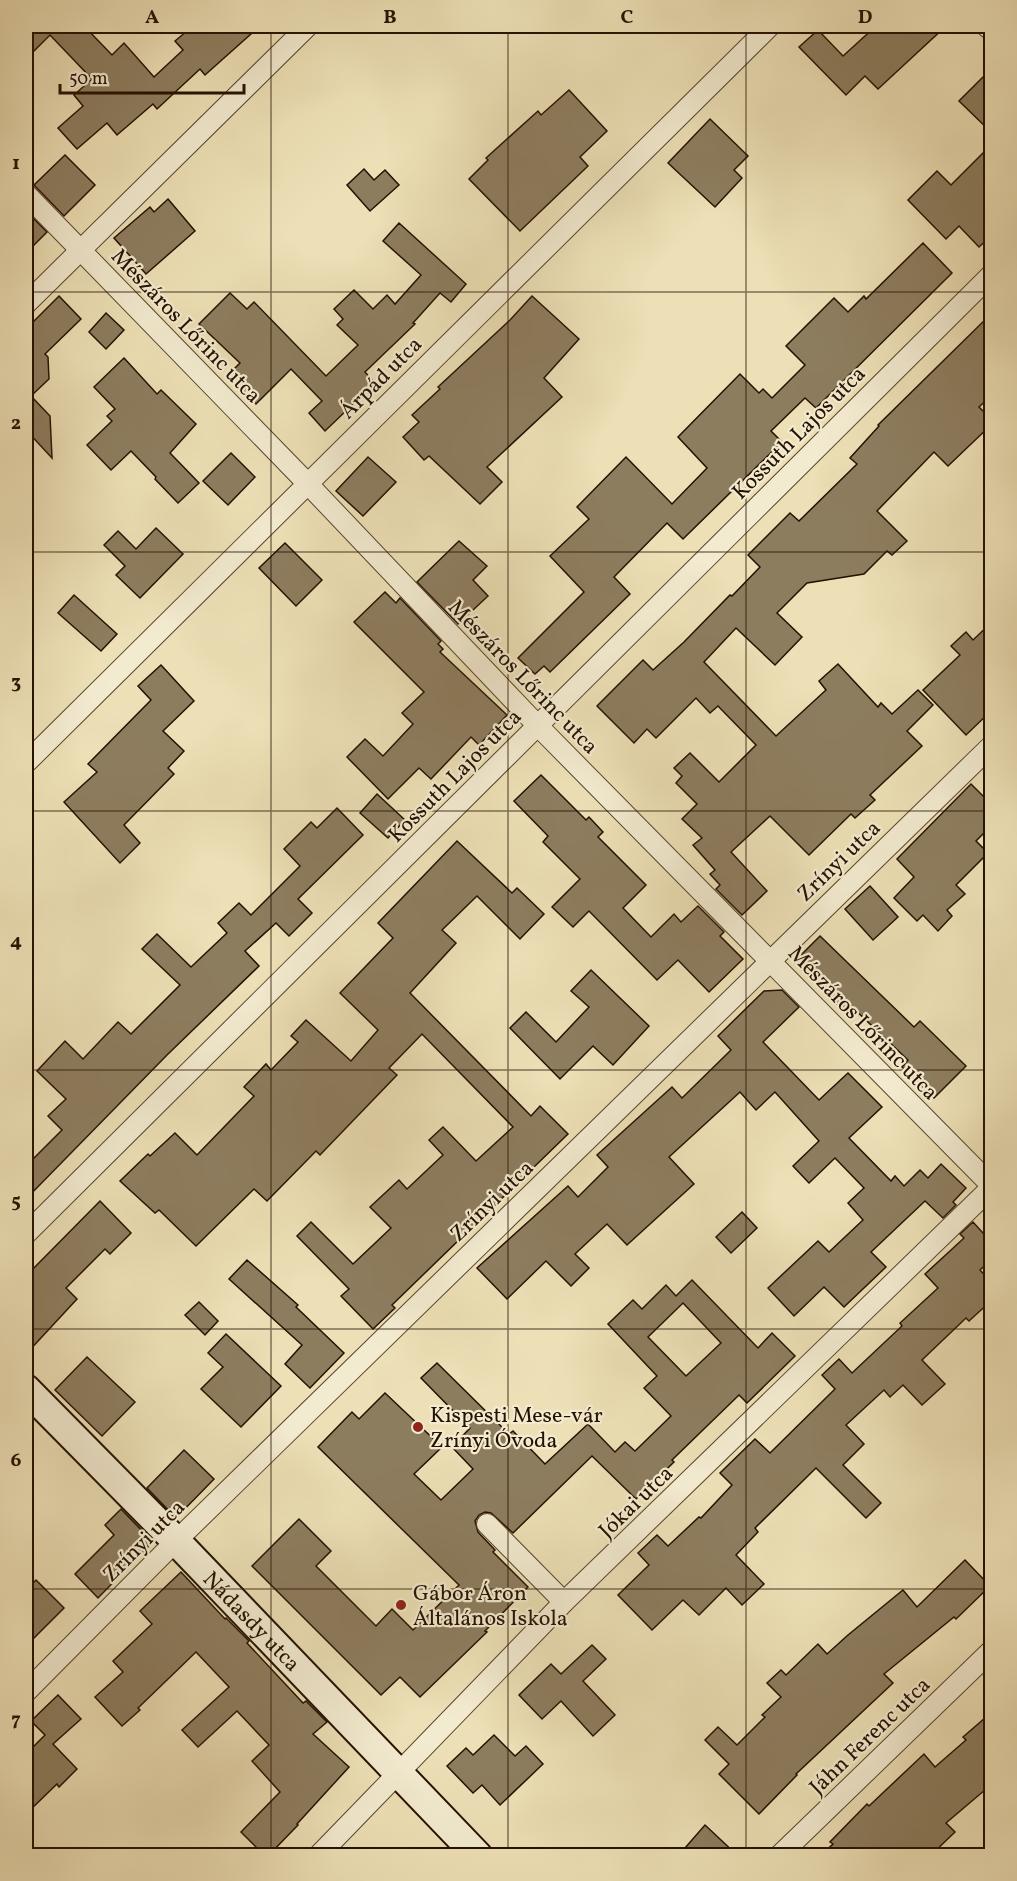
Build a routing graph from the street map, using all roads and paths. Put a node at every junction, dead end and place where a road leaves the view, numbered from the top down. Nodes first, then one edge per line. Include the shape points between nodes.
1 (308, 26) edge
2 (770, 26) edge
3 (986, 26) edge
4 (992, 31) edge
5 (26, 194) edge
6 (80, 250) junction
7 (992, 274) edge
8 (26, 303) edge
9 (307, 483) junction
10 (538, 726) junction
11 (992, 745) edge
12 (26, 763) edge
13 (770, 960) junction
14 (992, 1187) edge
15 (26, 1234) edge
16 (26, 1389) edge
17 (487, 1524) dead end
18 (176, 1541) junction
19 (564, 1602) junction
20 (992, 1650) edge
21 (26, 1692) edge
22 (399, 1773) junction
23 (318, 1856) edge
24 (478, 1856) edge
25 (779, 1856) edge

1 - 6 street
2 - 9 street, Árpád utca
3 - 4 street
5 - 6 street, Mészáros Lőrinc utca
6 - 8 street
6 - 9 street, Mészáros Lőrinc utca
7 - 10 street, Kossuth Lajos utca
9 - 10 street, Mészáros Lőrinc utca
9 - 12 street, Árpád utca
10 - 13 street, Mészáros Lőrinc utca
10 - 15 street, Kossuth Lajos utca
11 - 13 street, Zrínyi utca
13 - 14 street, Mészáros Lőrinc utca
13 - 18 street, Zrínyi utca
14 - 19 street, Jókai utca
16 - 18 street, Nádasdy utca
17 - 19 street
18 - 21 street, Zrínyi utca
18 - 22 street, Nádasdy utca
19 - 22 street, Jókai utca
20 - 25 street, Jáhn Ferenc utca
22 - 23 street, Jókai utca
22 - 24 street, Nádasdy utca

